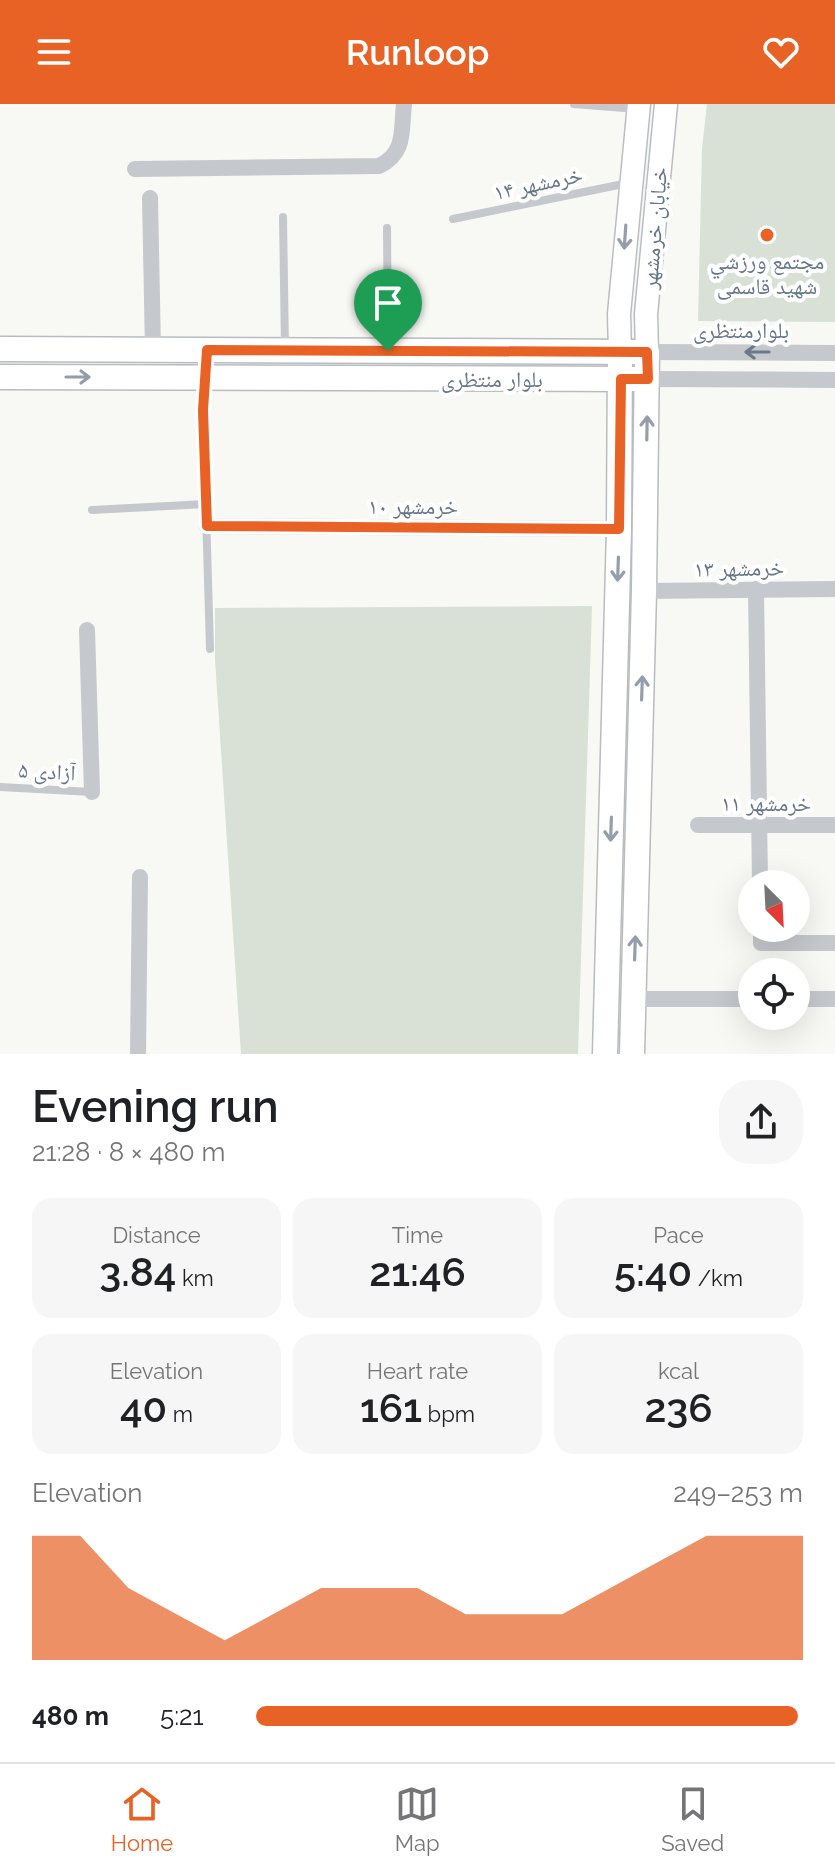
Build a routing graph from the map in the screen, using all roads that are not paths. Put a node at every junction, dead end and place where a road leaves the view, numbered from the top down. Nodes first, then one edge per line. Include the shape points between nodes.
1 (404, 104) edge
2 (574, 104) edge
3 (666, 104) edge
4 (638, 115) edge
5 (663, 133) junction
6 (135, 169) dead end
7 (630, 182) junction
8 (150, 198) dead end
9 (283, 217) dead end
10 (453, 219) dead end
11 (387, 228) dead end
12 (0, 349) edge
13 (153, 350) junction
14 (207, 350) junction
15 (285, 350) junction
16 (388, 351) junction
17 (620, 351) junction
18 (647, 352) junction
19 (835, 353) edge
20 (0, 377) edge
21 (206, 378) junction
22 (621, 379) junction
23 (648, 379) junction
24 (835, 380) edge
25 (206, 504) junction
26 (92, 510) dead end
27 (207, 526) junction
28 (619, 529) junction
29 (756, 589) junction
30 (835, 589) edge
31 (644, 591) junction
32 (87, 630) dead end
33 (210, 649) dead end
34 (0, 787) edge
35 (92, 792) joint
36 (698, 825) dead end
37 (758, 825) junction
38 (835, 825) edge
39 (760, 870) edge
40 (140, 877) dead end
41 (761, 942) edge
42 (835, 943) edge
43 (633, 999) junction
44 (738, 999) edge
45 (810, 999) edge
46 (835, 999) edge
47 (138, 1054) edge
48 (605, 1054) edge
49 (632, 1054) edge

1 - 6 street via 400,148 393,160 379,166
2 - 4 lane
3 - 5 main road, خیابان خرمشهر
4 - 5 main road
4 - 7 main road, خیابان خرمشهر
5 - 18 main road, خیابان خرمشهر
7 - 10 lane, خرمشهر ۱۴
7 -> 17 main road, خیابان خرمشهر
8 - 13 street
9 - 15 lane
11 - 16 lane
12 - 13 main road, بلوار منتظری
13 - 14 main road, بلوار منتظری
14 - 15 main road, بلوار منتظری
14 - 21 main road
15 - 16 main road, بلوار منتظری
16 - 17 main road, بلوار منتظری
17 - 18 main road, بلوار منتظری
17 - 22 main road
19 -> 18 street, بلوارمنتظری
18 - 23 main road
20 -> 21 main road, بلوار منتظری
21 - 22 main road, بلوار منتظری
21 - 25 lane
22 - 23 main road, بلوار منتظری
22 - 28 main road
23 - 24 street
31 -> 23 main road
25 - 26 lane
25 - 27 lane
27 - 28 street, خرمشهر ۱۰
27 - 33 lane
28 -> 48 main road
29 - 30 street, خرمشهر ۱۳
29 - 31 street, خرمشهر ۱۳
29 - 37 street
43 -> 31 main road
32 - 35 street
34 - 35 lane, آزادی ۵
36 - 37 street, خرمشهر ۱۱
37 - 38 street, خرمشهر ۱۱
37 - 39 street
40 - 47 street
41 - 42 street
43 - 44 street
43 - 49 main road
45 - 46 street

